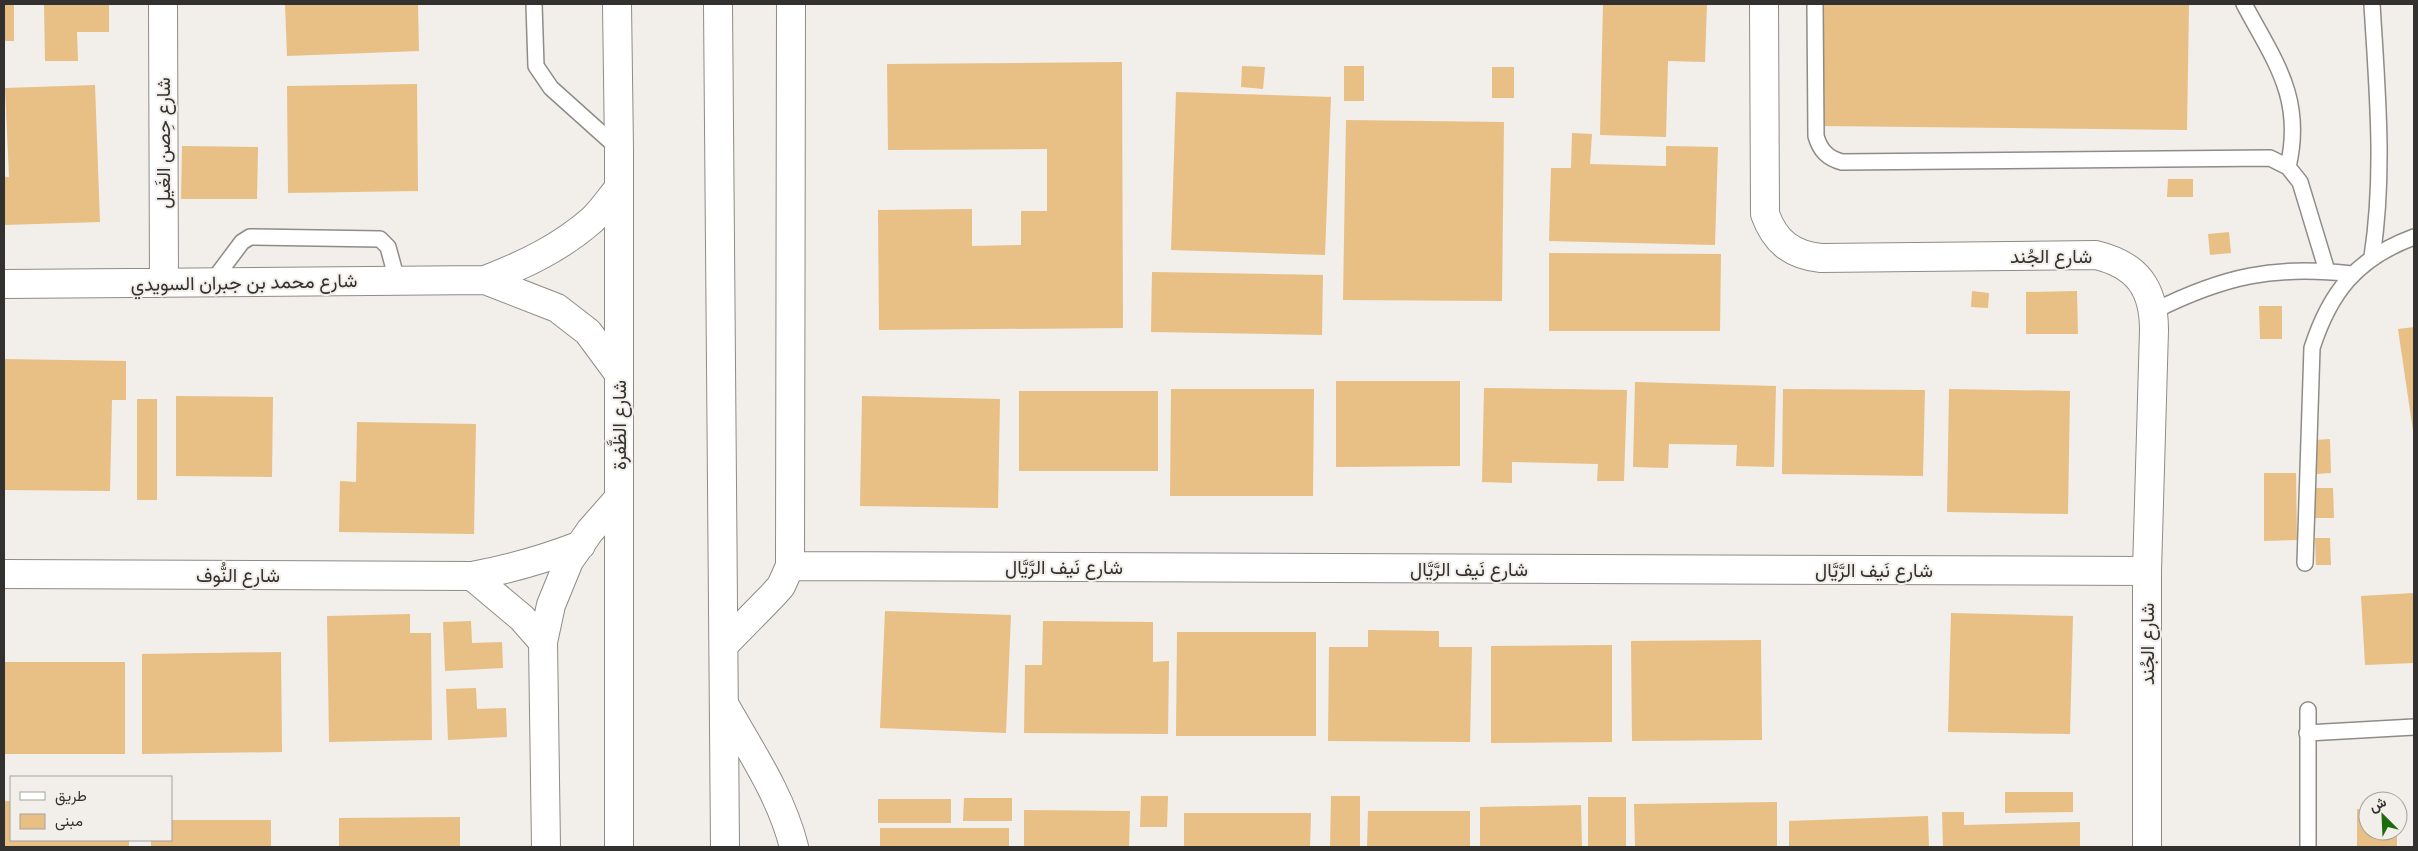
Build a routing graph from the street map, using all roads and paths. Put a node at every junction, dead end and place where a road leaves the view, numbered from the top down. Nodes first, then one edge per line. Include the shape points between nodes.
1 (163, 4) edge
2 (534, 4) edge
3 (617, 4) edge
4 (718, 4) edge
5 (791, 4) edge
6 (1764, 4) edge
7 (1814, 4) edge
8 (2244, 4) edge
9 (2372, 4) edge
10 (619, 149) junction
11 (2288, 166) junction
12 (619, 188) junction
13 (2414, 237) edge
14 (2372, 257) junction
15 (2327, 271) junction
16 (2352, 274) junction
17 (397, 280) junction
18 (485, 280) junction
19 (212, 282) junction
20 (164, 283) junction
21 (4, 284) edge
22 (2154, 311) junction
23 (619, 374) junction
24 (619, 498) junction
25 (581, 544) junction
26 (2306, 563) dead end
27 (790, 566) junction
28 (2147, 571) junction
29 (4, 574) edge
30 (472, 576) junction
31 (543, 642) junction
32 (724, 645) junction
33 (724, 704) junction
34 (2308, 710) dead end
35 (2414, 727) edge
36 (2307, 734) junction
37 (546, 847) edge
38 (619, 847) edge
39 (725, 847) edge
40 (794, 847) edge
41 (2147, 847) edge
42 (2308, 847) edge

1 - 20 street, شارع حِصن الغَيل
2 - 10 lane via 536,66 542,77
3 - 10 street, شارع الظَّفرة
4 - 32 street
5 - 27 street
6 - 22 street, شارع الجُند via 1765,214 1778,240 1805,256 1821,258 2096,255 2126,266 2139,277 2149,293
7 - 11 lane via 1816,136 1819,146 1833,160 2260,156
8 - 11 lane via 2291,100 2294,130
9 - 14 lane via 2381,161
10 - 12 street, شارع الظَّفرة
11 - 15 lane via 2300,182
12 - 18 street, شارع محمد بن جبران السويدي via 593,219 560,244 529,263
12 - 23 street, شارع الظَّفرة
13 - 14 lane
14 - 16 lane
15 - 16 lane
15 - 22 lane via 2291,270 2229,280
16 - 26 lane via 2334,296 2312,348
17 - 18 street, شارع محمد بن جبران السويدي
17 - 19 street, شارع محمد بن جبران السويدي
17 - 19 lane via 388,247 380,239 250,237 242,242
18 - 23 street, شارع محمد بن جبران السويدي via 557,308 588,332
19 - 20 street, شارع محمد بن جبران السويدي
20 - 21 street, شارع محمد بن جبران السويدي
22 - 28 street, شارع الجُند
23 - 24 street, شارع الظَّفرة
24 - 25 street
24 - 38 street, شارع الظَّفرة
25 - 30 street, شارع النُّوف via 537,562
25 - 31 street via 569,561 551,605
27 - 28 street, شارع نَيف الرَّيَّال
27 - 32 street via 777,591
28 - 41 street, شارع الجُند
29 - 30 street, شارع النُّوف
30 - 31 street via 522,618
31 - 37 street
32 - 33 street
33 - 39 street
33 - 40 street via 779,800
34 - 36 lane
35 - 36 lane
36 - 42 lane

